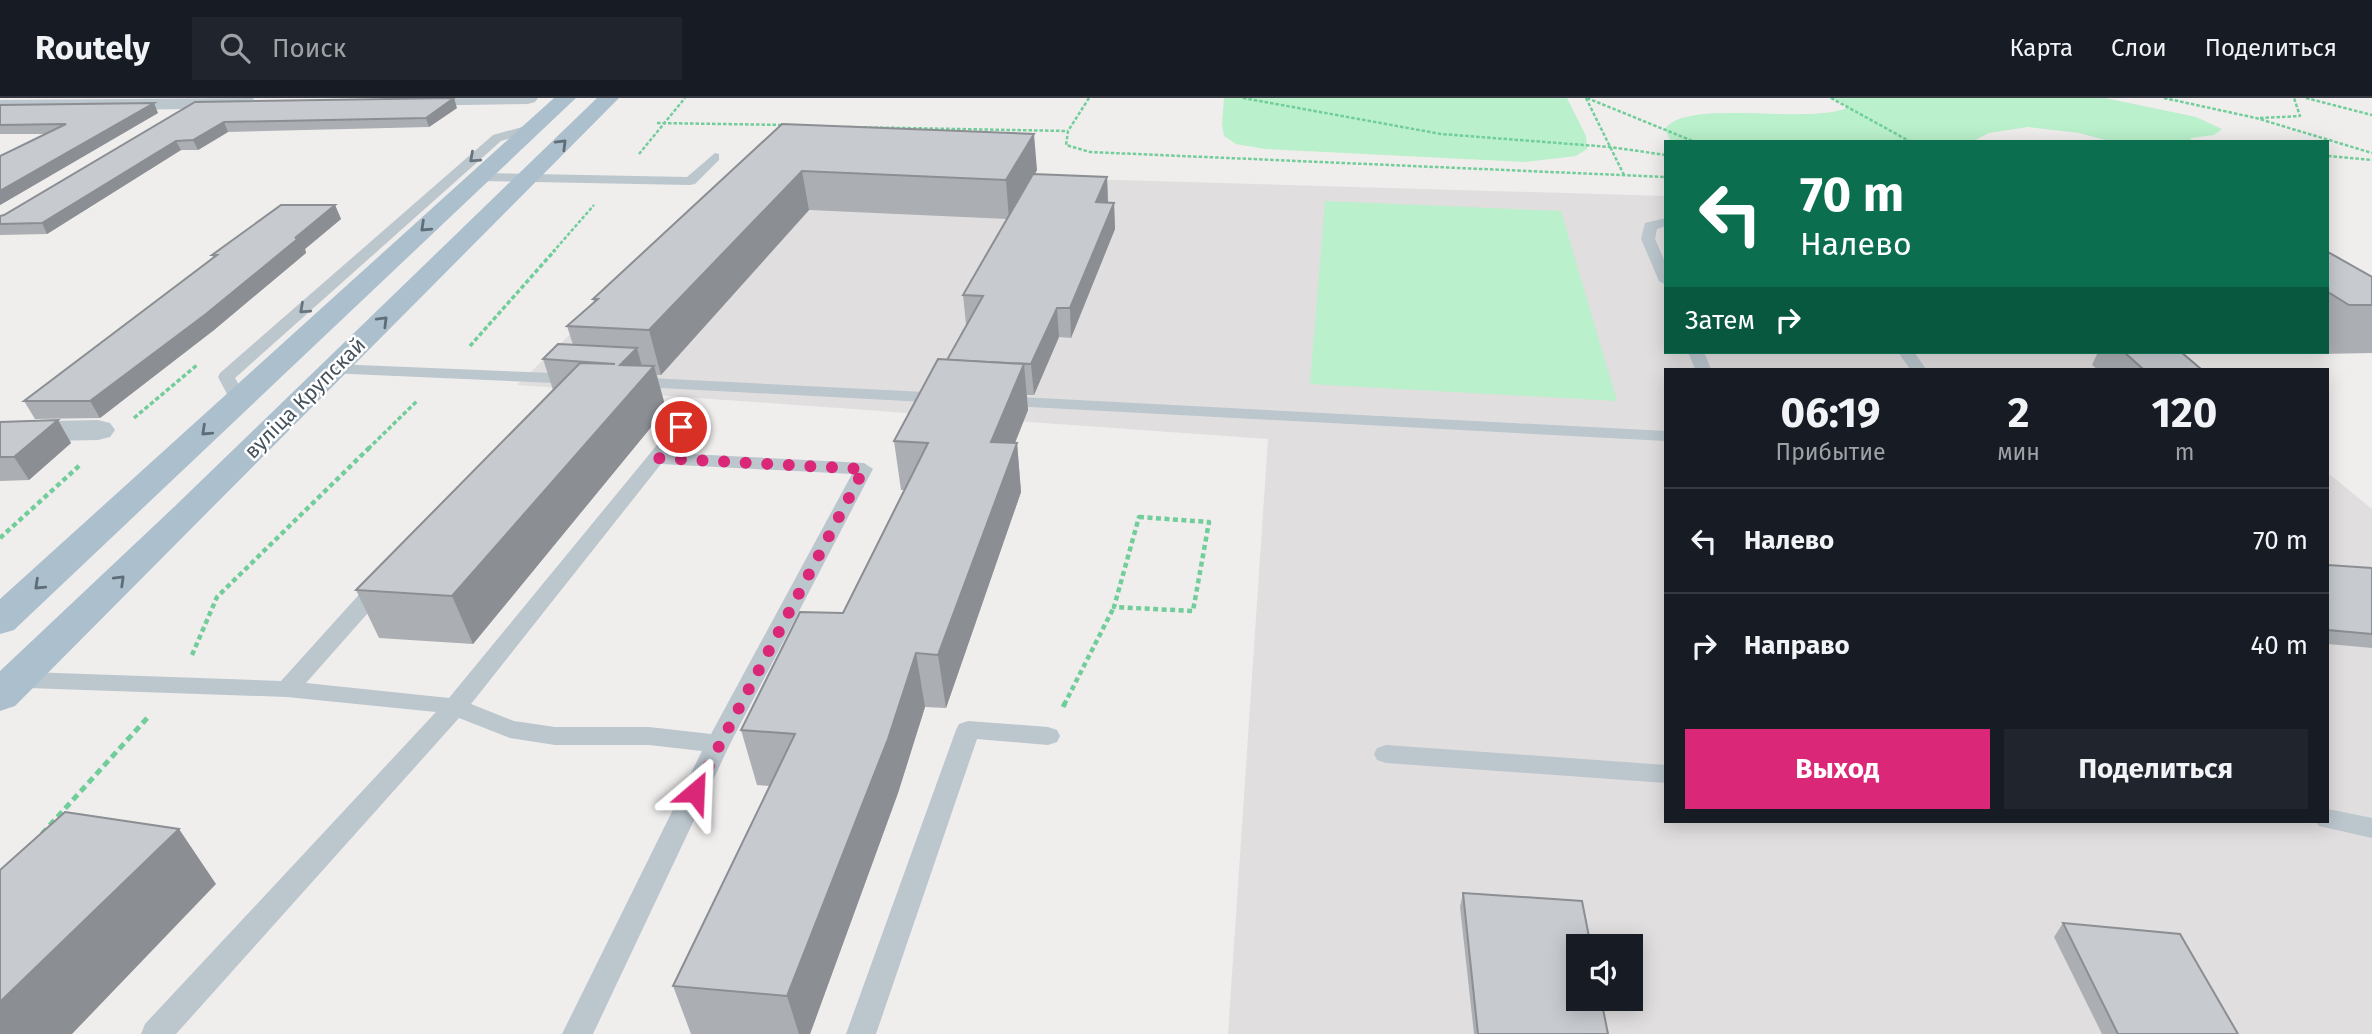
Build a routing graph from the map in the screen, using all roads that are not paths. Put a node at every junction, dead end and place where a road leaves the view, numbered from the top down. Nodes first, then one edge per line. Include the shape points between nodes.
1 (528, 98) edge
2 (566, 98) edge
3 (609, 98) edge
4 (199, 100) edge
5 (375, 100) edge
6 (264, 102) edge
7 (0, 106) edge
8 (160, 123) edge
9 (533, 128) junction
10 (715, 157) dead end
11 (480, 177) junction
12 (529, 177) junction
13 (1664, 222) edge
14 (1664, 276) edge
15 (334, 369) junction
16 (566, 378) junction
17 (547, 399) edge
18 (956, 399) edge
19 (984, 400) edge
20 (239, 401) junction
21 (681, 427) dead end
22 (98, 430) dead end
23 (0, 432) edge
24 (1664, 436) edge
25 (656, 458) junction
26 (398, 565) edge
27 (0, 621) edge
28 (6, 685) edge
29 (286, 689) junction
30 (455, 707) junction
31 (1048, 736) road end
32 (718, 744) junction
33 (1386, 754) dead end
34 (1664, 774) edge
35 (2329, 820) edge
36 (2372, 828) edge
37 (156, 1034) edge
38 (577, 1034) edge
39 (861, 1034) edge

1 - 5 street
2 - 9 main road, вуліца Крупскай
12 -> 3 main road, вуліца Крупскай
4 - 6 street
4 - 7 street
4 - 8 street
9 - 11 main road, вуліца Крупскай
9 -> 20 lane via 497,138 226,377
10 - 12 lane via 690,181
11 - 12 lane
11 -> 20 main road, вуліца Крупскай
15 -> 12 main road, вуліца Крупскай
13 - 14 lane via 1650,226 1648,239
15 - 16 lane
28 -> 15 main road, вуліца Крупскай
16 - 17 lane
16 - 18 lane
19 - 24 lane
20 -> 27 main road, вуліца Крупскай
21 - 25 lane
22 - 23 street
25 - 30 lane
25 - 32 lane via 864,469
26 - 29 lane
28 - 29 lane
29 - 30 lane
30 - 32 lane via 510,729 555,736 649,736
30 - 37 lane
31 - 39 lane via 968,730
32 - 38 lane
33 - 34 lane
35 - 36 lane

